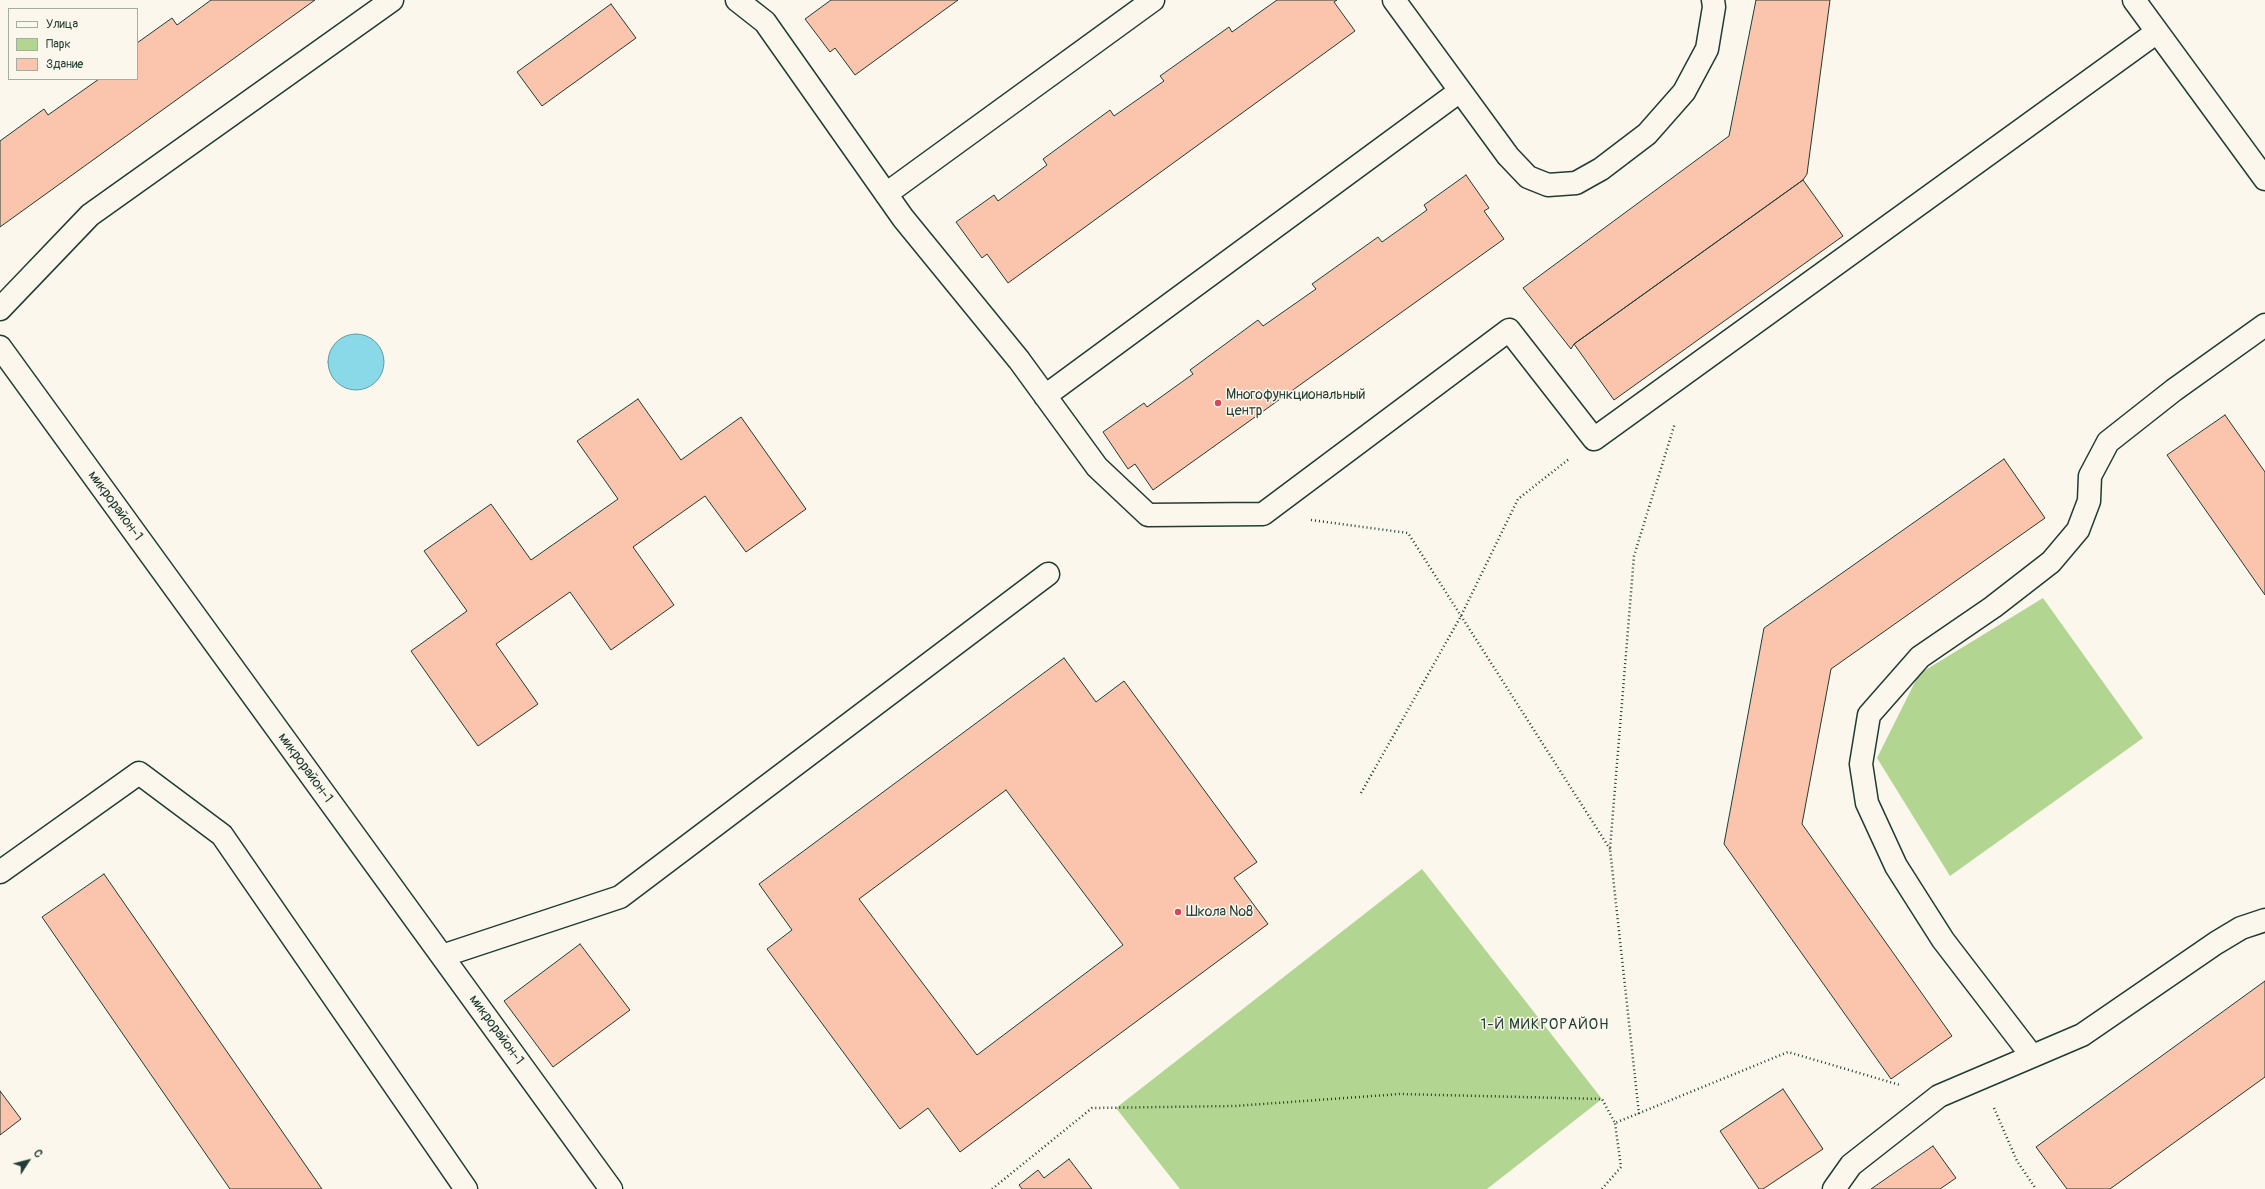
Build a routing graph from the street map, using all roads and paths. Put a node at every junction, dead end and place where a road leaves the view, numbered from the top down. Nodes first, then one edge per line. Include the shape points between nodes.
1 (392, 0) edge
2 (737, 0) edge
3 (1153, 0) edge
4 (1394, 0) edge
5 (1713, 0) edge
6 (2134, 0) edge
7 (2158, 32) junction
8 (1460, 91) junction
9 (2265, 179) edge
10 (886, 194) junction
11 (0, 309) edge
12 (2265, 325) edge
13 (0, 347) edge
14 (1045, 396) junction
15 (1675, 422) dead end
16 (1594, 439) junction
17 (1264, 514) junction
18 (1048, 574) dead end
19 (1461, 616) junction
20 (1361, 793) dead end
21 (1610, 849) junction
22 (0, 872) edge
23 (2265, 920) edge
24 (442, 956) junction
25 (2032, 1056) junction
26 (1981, 1078) junction
27 (1939, 1096) junction
28 (1639, 1114) junction
29 (1615, 1123) junction
30 (466, 1189) edge
31 (611, 1189) edge
32 (992, 1189) edge
33 (1602, 1189) edge
34 (1834, 1189) edge
35 (2036, 1189) edge

1 - 11 street via 90,215
2 - 10 street via 765,22
3 - 10 street
4 - 8 street
5 - 8 street via 1707,49 1684,92 1647,134 1601,169 1576,183 1548,185 1528,177 1508,156
6 - 7 street
7 - 9 street
7 - 16 street
8 - 14 street
10 - 14 street
12 - 25 street via 2174,390 2108,442 2090,476 2090,501 2078,530 2051,562 1993,607 1920,657 1869,715 1861,764 1867,803 1896,866 1943,940
13 - 24 street, микрорайон-1
14 - 17 street via 1096,466 1148,514
15 - 21 path via 1634,556
16 - 17 street via 1509,330
16 - 19 path via 1518,499
17 - 19 path via 1408,533
18 - 24 street via 620,897
19 - 20 path
19 - 21 path
21 - 28 path
22 - 30 street via 139,774 222,835
23 - 25 street via 2241,928 2216,943 2082,1035
24 - 31 street, микрорайон-1
25 - 26 street
26 - 27 street
26 - 35 path via 2017,1161
27 - 28 path via 1788,1052
27 - 34 street via 1851,1166
28 - 29 path
29 - 32 path via 1602,1099 1400,1094 1235,1106 1092,1108
29 - 33 path via 1621,1167

